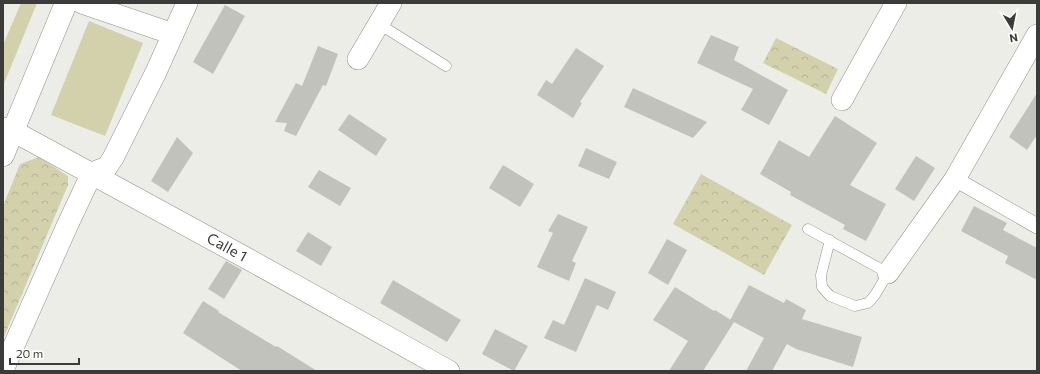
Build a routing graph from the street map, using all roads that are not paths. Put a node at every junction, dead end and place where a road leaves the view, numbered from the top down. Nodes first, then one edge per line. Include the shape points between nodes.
1 (66, 3) edge
2 (82, 3) edge
3 (187, 3) edge
4 (391, 3) edge
5 (896, 3) edge
6 (379, 24) junction
7 (173, 34) junction
8 (1037, 35) edge
9 (358, 59) dead end
10 (446, 66) dead end
11 (842, 100) dead end
12 (8, 129) edge
13 (3, 155) edge
14 (92, 173) junction
15 (954, 179) junction
16 (1037, 226) edge
17 (808, 229) dead end
18 (830, 240) junction
19 (888, 273) junction
20 (3, 370) edge
21 (449, 371) edge

1 - 12 main road
2 - 7 street
3 - 7 street
4 - 6 street
5 - 11 street
6 - 9 street
6 - 10 lane
7 - 14 street via 113,158 107,167
8 - 15 street
12 - 13 main road
12 - 14 street, Calle 1
14 - 20 street
14 - 21 street, Calle 1
15 - 16 street
15 - 19 street
17 - 18 lane
18 - 19 lane
18 - 19 lane via 821,275 822,287 830,296 855,306 868,303

